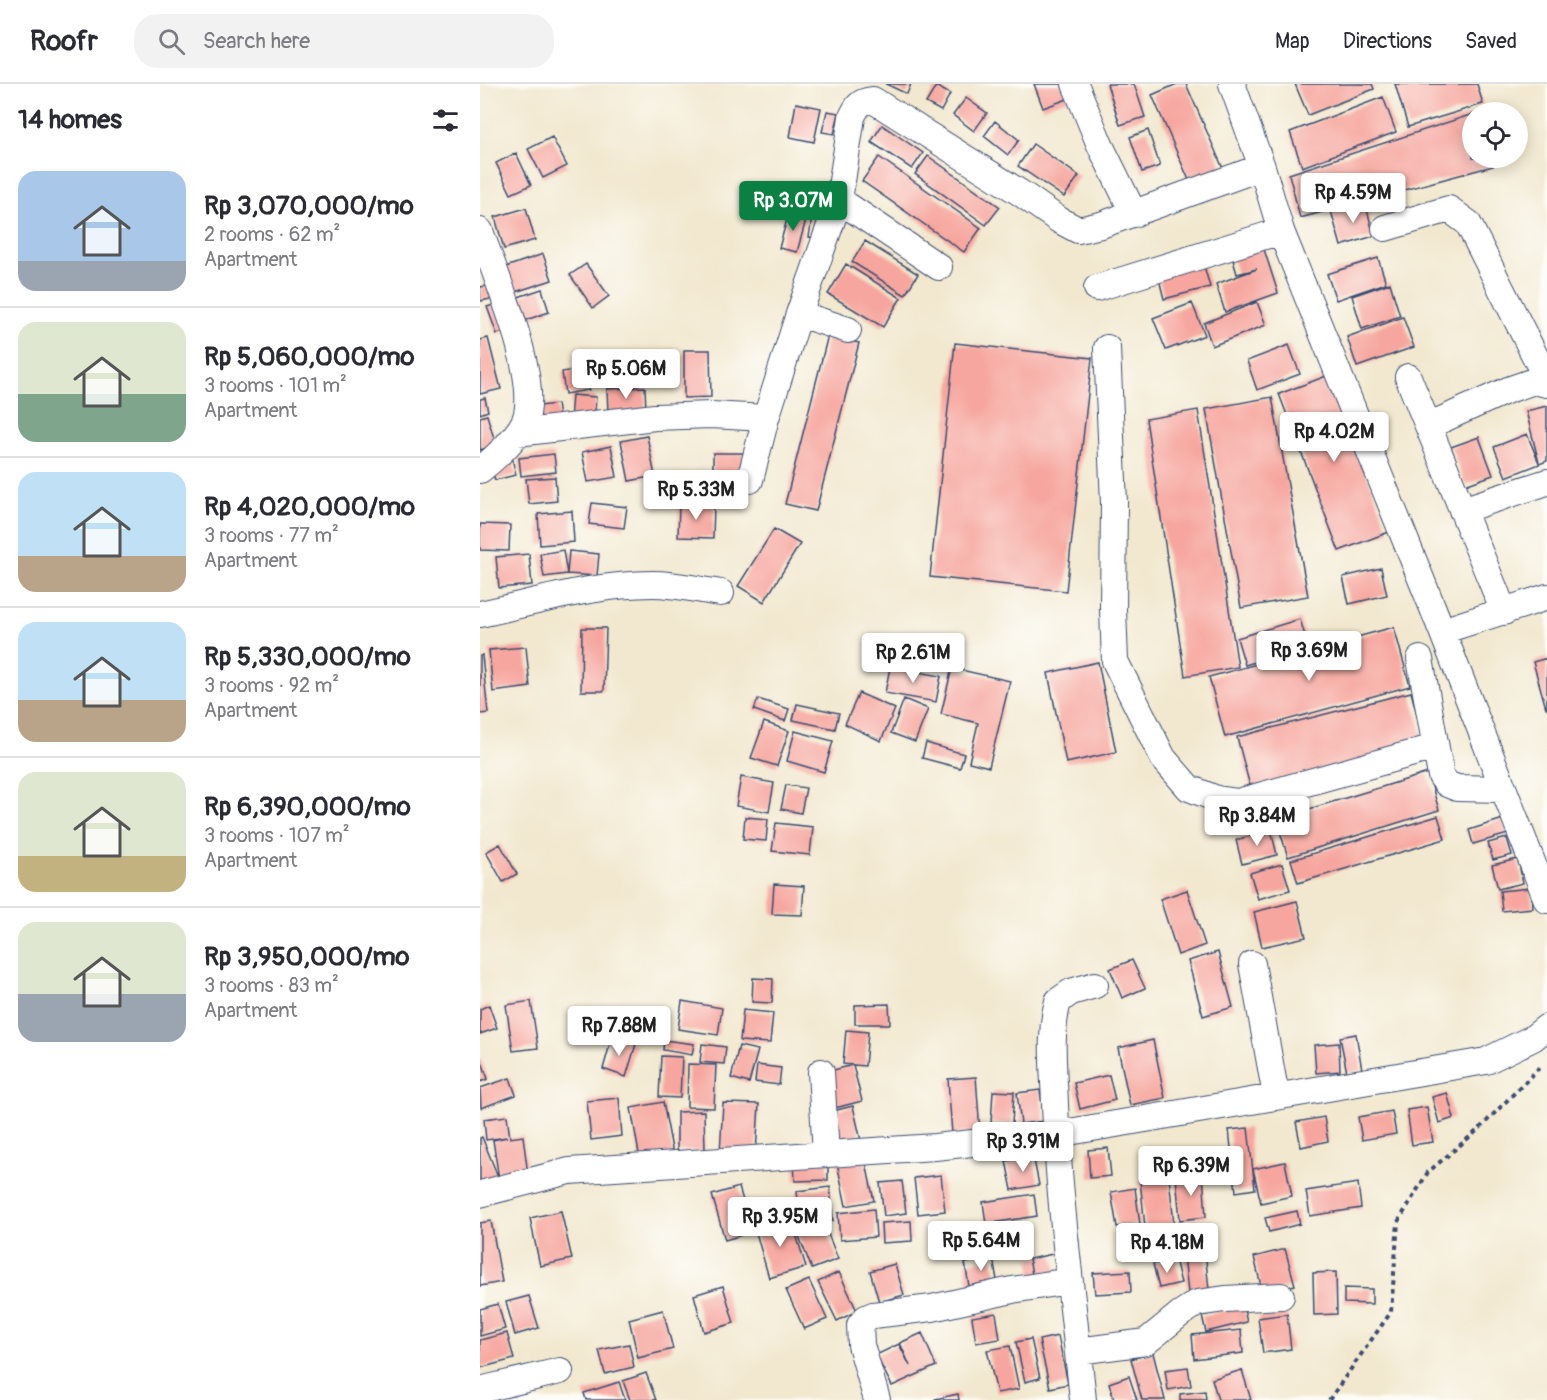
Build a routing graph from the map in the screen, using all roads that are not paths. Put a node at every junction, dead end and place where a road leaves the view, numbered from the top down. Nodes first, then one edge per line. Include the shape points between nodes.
1 (1074, 84) edge
2 (1232, 84) edge
3 (1262, 167) junction
4 (838, 200) junction
5 (1134, 214) junction
6 (1385, 228) dead end
7 (1281, 231) junction
8 (482, 240) edge
9 (939, 267) dead end
10 (1097, 288) dead end
11 (799, 314) junction
12 (848, 330) dead end
13 (1107, 348) dead end
14 (1408, 378) dead end
15 (1547, 382) edge
16 (766, 418) junction
17 (1428, 426) junction
18 (517, 434) junction
19 (480, 470) edge
20 (750, 480) dead end
21 (1547, 482) edge
22 (1462, 510) junction
23 (721, 593) dead end
24 (1547, 597) edge
25 (1504, 612) junction
26 (480, 614) edge
27 (1442, 631) junction
28 (1420, 659) dead end
29 (1435, 747) junction
30 (1503, 789) junction
31 (1547, 900) edge
32 (1252, 964) dead end
33 (1095, 985) dead end
34 (1547, 1027) edge
35 (821, 1072) dead end
36 (1276, 1096) junction
37 (1057, 1134) junction
38 (826, 1154) junction
39 (480, 1194) edge
40 (1069, 1281) junction
41 (1281, 1296) dead end
42 (1078, 1351) junction
43 (560, 1371) dead end
44 (480, 1390) edge
45 (877, 1400) edge
46 (1083, 1400) edge

1 - 5 street
2 - 3 street
3 - 5 street
3 - 7 street
4 - 5 street via 852,117 857,105 873,100 1068,225 1101,225
4 - 9 street
4 - 11 street
6 - 15 street via 1449,209 1468,223
7 - 10 street
7 - 27 street
8 - 18 street via 519,343 527,380 527,415
11 - 12 street
11 - 16 street
13 - 29 street via 1114,503 1115,661 1163,758 1189,788 1238,802
14 - 17 street
15 - 17 street via 1534,381
16 - 18 street via 655,417
16 - 20 street
17 - 22 street
18 - 19 street
21 - 22 street
22 - 25 street
23 - 26 street via 656,584 624,585
24 - 25 street
25 - 27 street
27 - 30 street
28 - 29 street
29 - 30 street via 1446,784 1457,788
30 - 31 street
32 - 36 street
33 - 37 street via 1071,992 1056,1007 1052,1045
34 - 36 street via 1486,1061
35 - 38 street
36 - 37 street
37 - 38 street
37 - 40 street
38 - 39 street via 569,1171
40 - 42 street
40 - 45 street via 866,1318 860,1325 861,1346
41 - 42 street via 1197,1303 1146,1342
42 - 46 street
43 - 44 street

